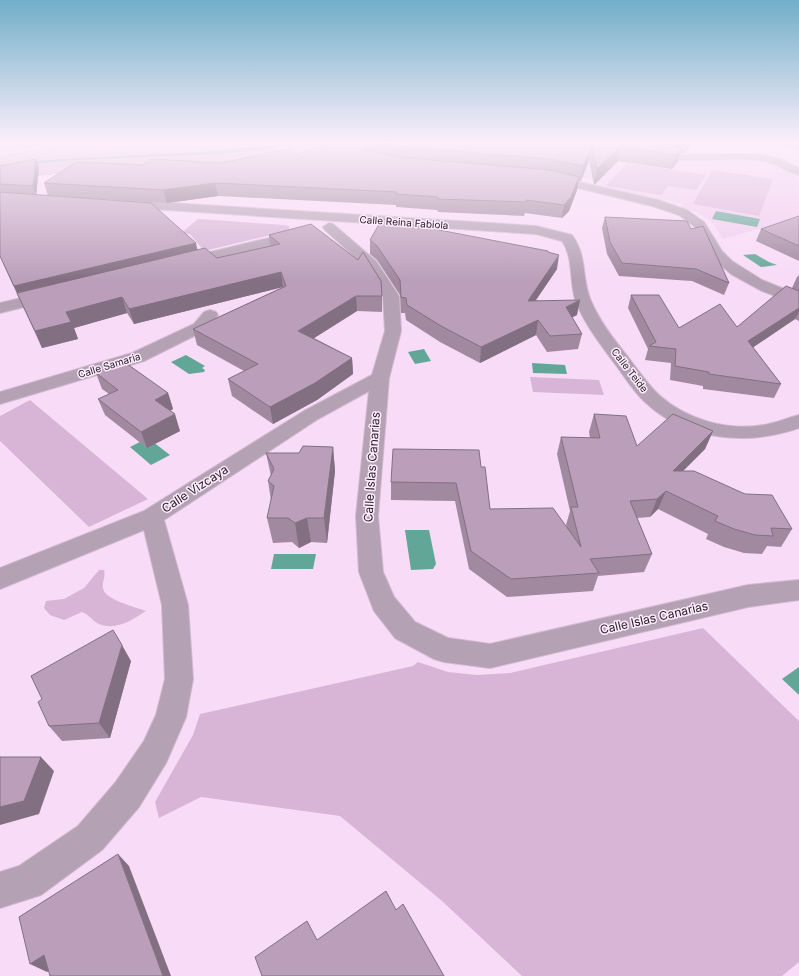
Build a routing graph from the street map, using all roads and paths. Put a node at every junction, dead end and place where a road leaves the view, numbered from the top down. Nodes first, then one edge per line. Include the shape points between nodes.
1 (594, 189) edge
2 (289, 220) junction
3 (333, 222) junction
4 (298, 235) junction
5 (539, 235) joint
6 (176, 265) edge
7 (61, 293) edge
8 (799, 300) edge
9 (0, 308) edge
10 (210, 315) dead end
11 (380, 378) junction
12 (0, 398) edge
13 (799, 421) edge
14 (152, 517) junction
15 (0, 580) edge
16 (799, 590) edge
17 (0, 890) edge

1 - 8 street via 691,216 702,225 720,256 731,267 761,285
2 - 3 street, Calle Reina Fabiola
2 - 3 street, Calle Reina Fabiola via 117,206
2 - 4 street via 298,224
3 - 4 street
3 - 5 street, Calle Reina Fabiola
3 - 11 street, Calle Islas Canarias via 372,264 391,296 393,331
4 - 6 street
5 - 13 street, Calle Teide via 567,238 572,245 582,298 606,339 641,387 657,403 682,420 720,432 759,432
7 - 9 street
10 - 12 street, Calle Samaria via 200,327 138,357
11 - 14 street, Calle Vizcaya via 311,415
11 - 16 street, Calle Islas Canarias via 367,516 371,572 383,603 405,630 444,650 490,656 748,596
14 - 15 street, Calle Vizcaya
14 - 17 street via 175,605 179,679 171,717 155,752 127,795 90,838 28,882

